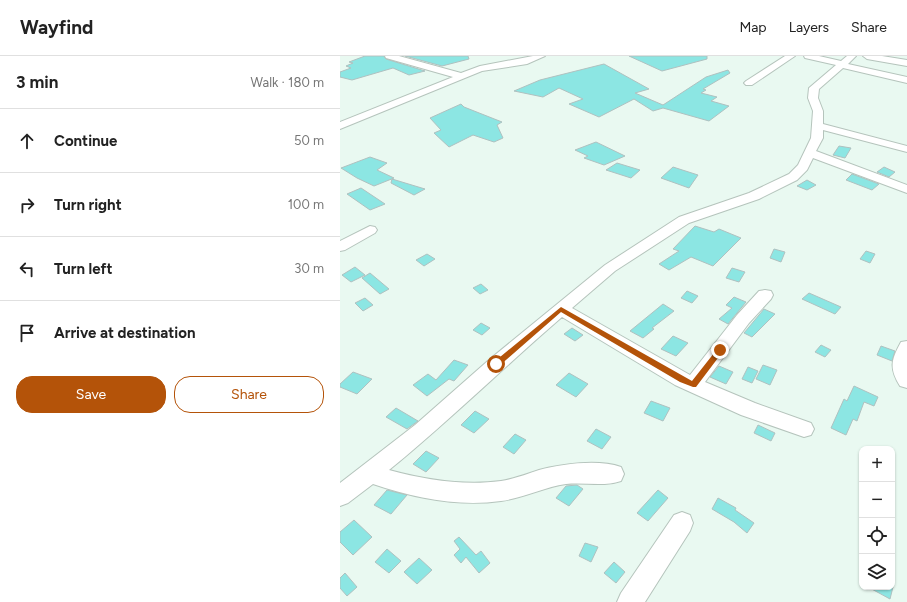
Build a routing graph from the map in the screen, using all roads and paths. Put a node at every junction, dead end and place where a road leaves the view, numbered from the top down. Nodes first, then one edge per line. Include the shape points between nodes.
1 (389, 56) edge
2 (541, 56) edge
3 (791, 56) edge
4 (808, 56) edge
5 (867, 56) edge
6 (845, 62) edge
7 (907, 63) edge
8 (461, 76) junction
9 (907, 80) edge
10 (749, 83) dead end
11 (340, 126) edge
12 (819, 126) junction
13 (907, 149) edge
14 (811, 153) junction
15 (907, 189) edge
16 (370, 230) dead end
17 (340, 247) edge
18 (765, 295) dead end
19 (561, 309) junction
20 (907, 347) edge
21 (907, 381) edge
22 (693, 385) junction
23 (804, 429) dead end
24 (370, 473) junction
25 (613, 474) dead end
26 (340, 496) edge
27 (682, 523) dead end
28 (630, 602) edge

1 - 8 street
2 - 8 street via 480,69
3 - 10 street
4 - 6 street
5 - 7 street
6 - 9 street
6 - 12 street via 814,88 813,98 818,111
8 - 11 street
12 - 13 street
12 - 14 street
14 - 15 street
14 - 19 street via 803,167 793,176 754,196 684,220 610,268
16 - 17 street
18 - 22 street via 743,319
19 - 22 street
19 - 24 street via 422,431
20 - 21 street via 900,363 902,374
22 - 23 street via 748,409
24 - 25 street via 428,490 463,492 502,490 580,472
24 - 26 street
27 - 28 street

